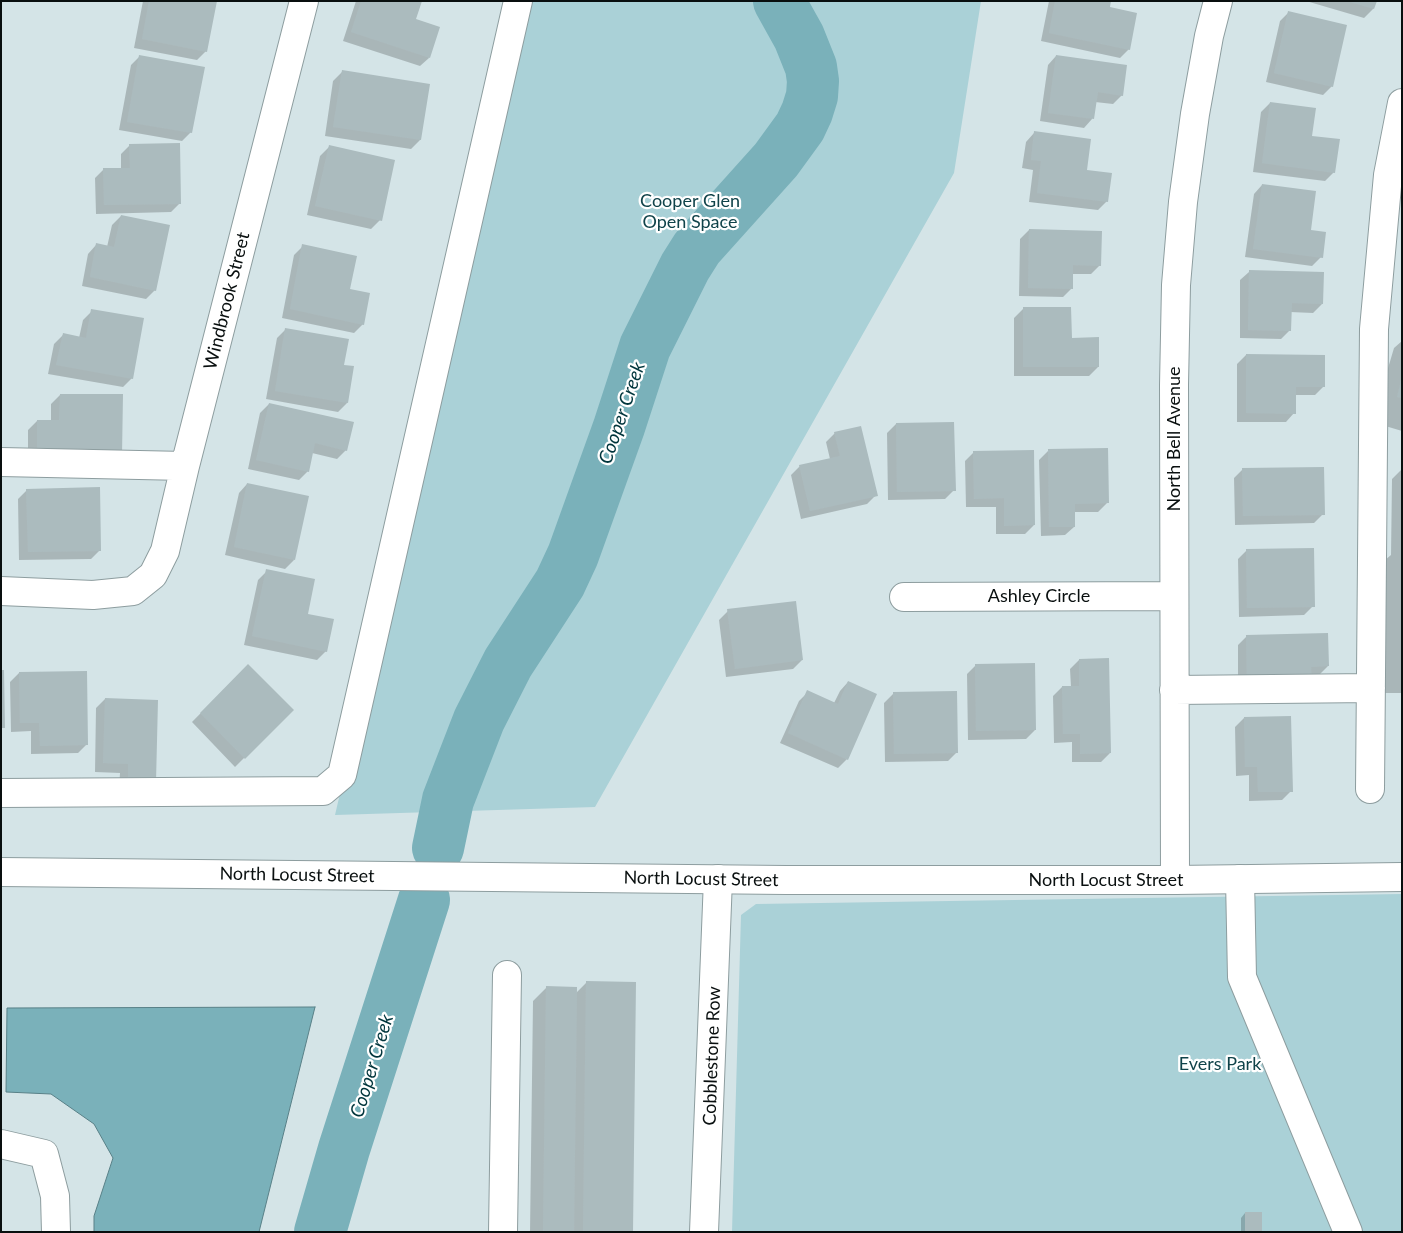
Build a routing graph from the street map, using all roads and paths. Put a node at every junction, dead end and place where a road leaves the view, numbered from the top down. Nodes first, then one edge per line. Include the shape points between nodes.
1 (304, 1) edge
2 (518, 1) edge
3 (1218, 1) edge
4 (1402, 103) edge
5 (1, 462) edge
6 (184, 466) junction
7 (1, 591) edge
8 (1174, 596) junction
9 (904, 597) dead end
10 (1371, 688) junction
11 (1174, 690) junction
12 (1370, 789) dead end
13 (1, 793) edge
14 (1, 872) edge
15 (1402, 877) edge
16 (718, 879) junction
17 (1240, 879) junction
18 (1175, 880) junction
19 (507, 975) dead end
20 (1, 1144) edge
21 (56, 1232) edge
22 (503, 1232) edge
23 (704, 1232) edge
24 (1348, 1232) edge

1 - 6 street, Windbrook Street
2 - 13 street via 342,775 323,791
3 - 8 street, North Bell Avenue via 1195,114 1176,285
4 - 10 street via 1388,175 1374,329
5 - 6 street
6 - 7 street, Windbrook Street via 165,552 153,575 133,591 93,595
8 - 9 street, Ashley Circle
8 - 11 street, North Bell Avenue
10 - 11 street
10 - 12 street
11 - 18 street, North Bell Avenue
14 - 16 street, North Locust Street
15 - 17 street, North Locust Street
16 - 18 street, North Locust Street
16 - 23 street, Cobblestone Row
17 - 18 street, North Locust Street
17 - 24 street via 1242,977
19 - 22 street
20 - 21 street via 44,1154 55,1196

